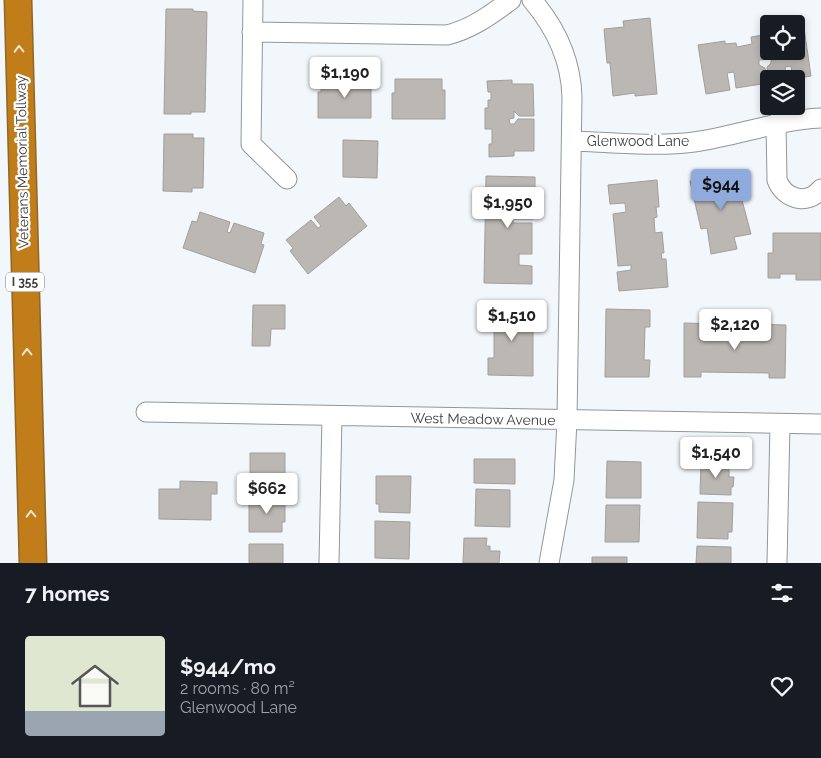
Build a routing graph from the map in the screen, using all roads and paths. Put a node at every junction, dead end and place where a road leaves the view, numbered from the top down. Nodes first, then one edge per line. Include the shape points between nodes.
1 (18, 0) edge
2 (253, 0) edge
3 (511, 0) edge
4 (532, 0) edge
5 (252, 32) junction
6 (821, 118) edge
7 (776, 123) junction
8 (572, 141) junction
9 (287, 179) dead end
10 (821, 189) edge
11 (146, 412) dead end
12 (332, 416) junction
13 (568, 420) junction
14 (780, 424) junction
15 (821, 424) edge
16 (33, 563) edge
17 (329, 563) edge
18 (549, 563) edge
19 (777, 563) edge

16 -> 1 highway, Veterans Memorial Tollway / I 355
2 - 5 street
3 - 5 street via 476,24 447,35
4 - 8 street via 547,17 561,43 570,72
5 - 9 street via 251,144
6 - 7 street, Glenwood Lane
7 - 8 street, Glenwood Lane via 693,142
7 - 10 street via 779,187 789,196 804,199 811,198
8 - 13 street
11 - 12 street, West Meadow Avenue
12 - 13 street, West Meadow Avenue
12 - 17 street
13 - 14 street, West Meadow Avenue
13 - 18 street via 564,480
14 - 15 street, West Meadow Avenue
14 - 19 street

